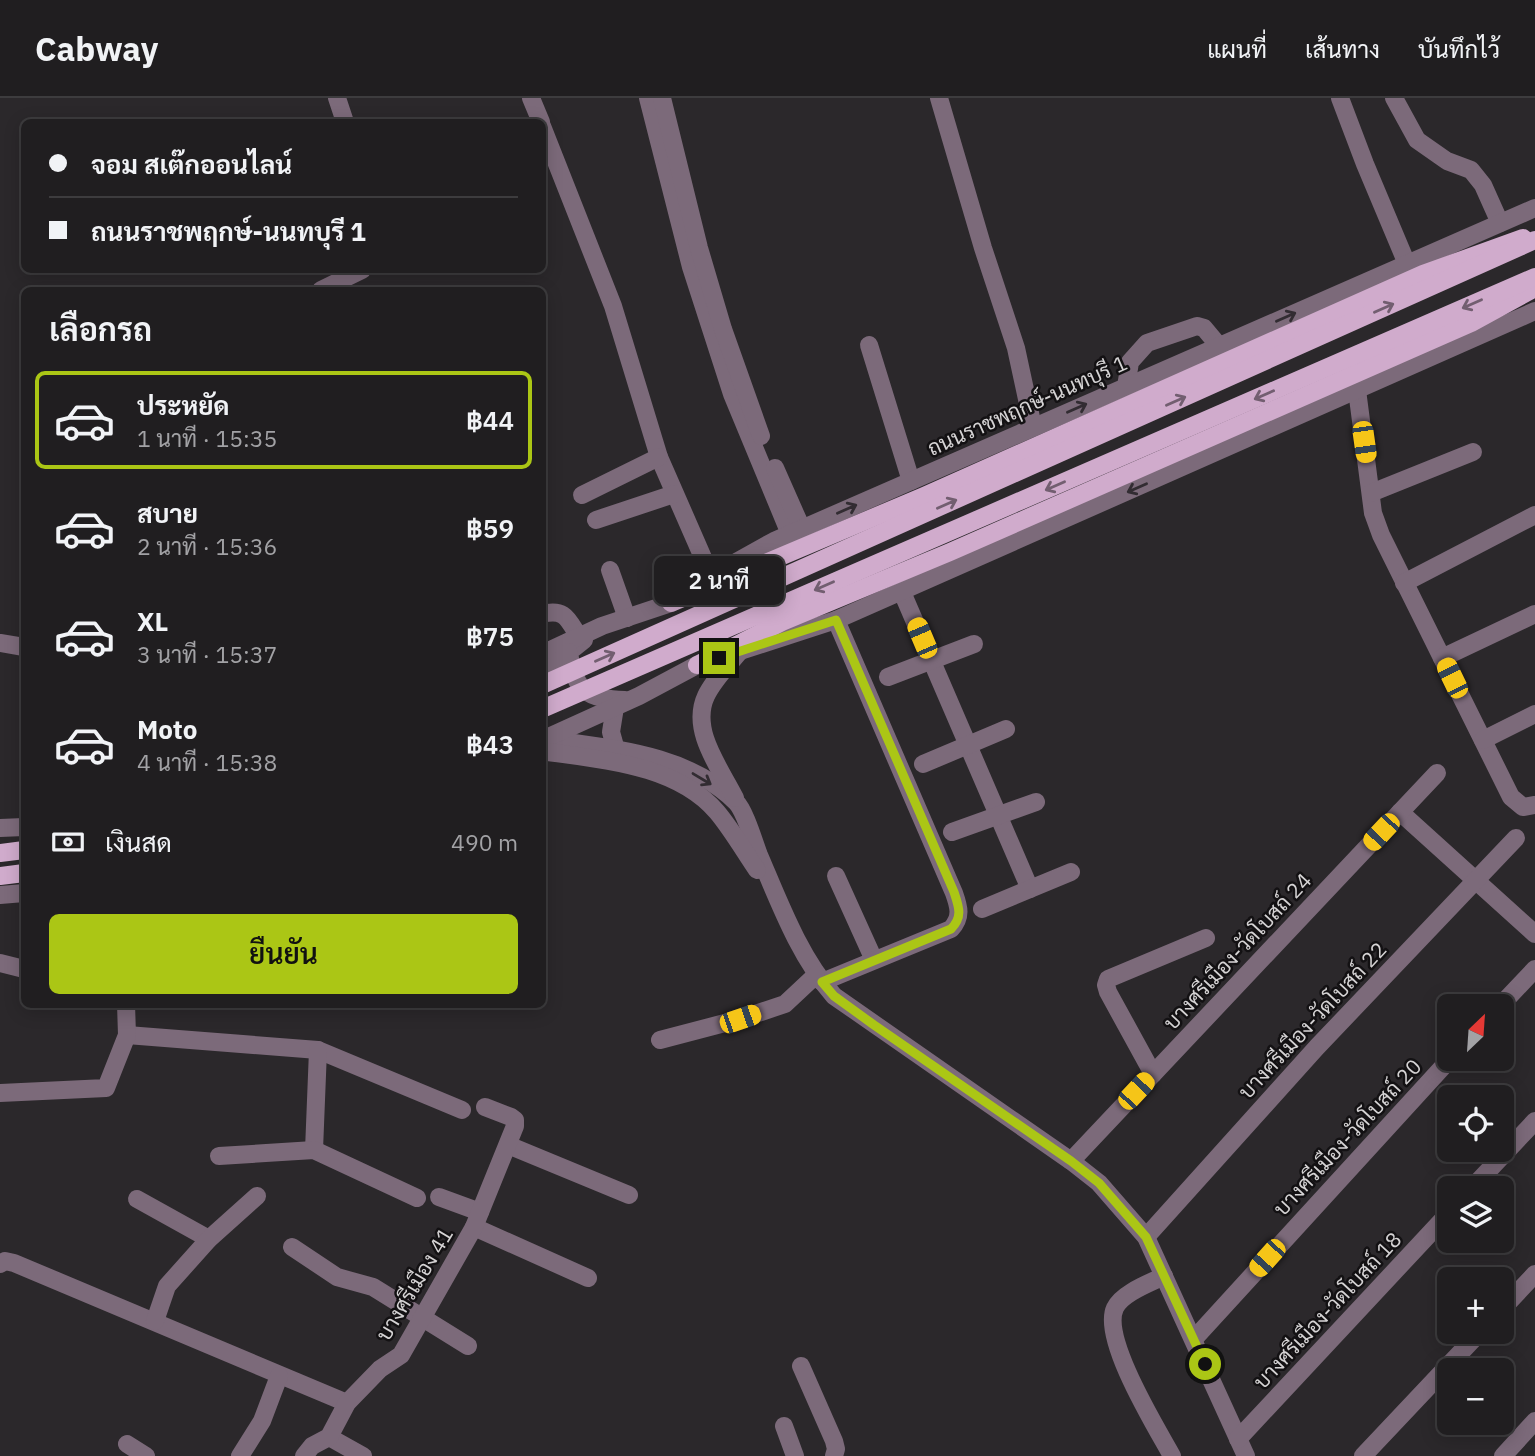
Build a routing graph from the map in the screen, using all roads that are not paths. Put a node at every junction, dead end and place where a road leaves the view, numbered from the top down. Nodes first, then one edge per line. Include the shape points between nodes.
1 (337, 98) edge
2 (531, 98) edge
3 (648, 98) edge
4 (662, 98) edge
5 (939, 98) edge
6 (1340, 98) edge
7 (1394, 98) edge
8 (344, 119) edge
9 (540, 119) edge
10 (546, 134) edge
11 (1535, 208) edge
12 (1500, 223) junction
13 (1535, 233) edge
14 (1535, 240) edge
15 (1406, 264) junction
16 (356, 273) edge
17 (1535, 277) edge
18 (327, 287) edge
19 (1535, 288) edge
20 (1535, 311) edge
21 (869, 345) dead end
22 (1219, 346) junction
23 (1126, 387) junction
24 (1357, 390) junction
25 (1033, 427) junction
26 (1474, 452) dead end
27 (659, 457) junction
28 (911, 481) junction
29 (1371, 493) junction
30 (674, 494) junction
31 (582, 495) dead end
32 (1535, 516) edge
33 (596, 520) dead end
34 (796, 531) junction
35 (610, 570) dead end
36 (710, 576) junction
37 (1405, 583) junction
38 (902, 592) junction
39 (671, 603) junction
40 (546, 610) edge
41 (1535, 614) edge
42 (627, 618) junction
43 (836, 620) junction
44 (0, 643) edge
45 (974, 644) dead end
46 (574, 645) junction
47 (21, 646) edge
48 (740, 651) junction
49 (546, 653) edge
50 (1442, 658) junction
51 (932, 661) junction
52 (697, 665) junction
53 (546, 673) edge
54 (888, 677) dead end
55 (546, 683) edge
56 (622, 704) junction
57 (546, 707) edge
58 (1535, 714) edge
59 (1006, 729) dead end
60 (1483, 740) junction
61 (546, 741) edge
62 (546, 742) edge
63 (546, 743) edge
64 (968, 745) junction
65 (617, 750) junction
66 (923, 764) dead end
67 (1437, 773) dead end
68 (1037, 802) dead end
69 (738, 803) junction
70 (1535, 805) edge
71 (1400, 812) junction
72 (999, 815) junction
73 (21, 827) edge
74 (0, 828) edge
75 (951, 832) dead end
76 (1516, 838) dead end
77 (21, 850) edge
78 (0, 853) edge
79 (1071, 872) dead end
80 (21, 873) edge
81 (0, 876) edge
82 (836, 876) dead end
83 (1476, 880) junction
84 (1030, 889) junction
85 (21, 893) edge
86 (0, 894) edge
87 (777, 898) junction
88 (982, 909) dead end
89 (1535, 934) edge
90 (1206, 938) dead end
91 (874, 960) junction
92 (0, 964) edge
93 (21, 968) edge
94 (1535, 969) edge
95 (819, 978) junction
96 (1511, 994) edge
97 (126, 1008) edge
98 (127, 1035) junction
99 (660, 1040) dead end
100 (318, 1050) junction
101 (1439, 1071) edge
102 (1153, 1074) junction
103 (0, 1093) edge
104 (485, 1108) dead end
105 (462, 1110) dead end
106 (1535, 1121) edge
107 (508, 1145) junction
108 (314, 1150) junction
109 (219, 1156) dead end
110 (1071, 1161) junction
111 (1483, 1176) edge
112 (629, 1195) dead end
113 (257, 1196) dead end
114 (439, 1197) dead end
115 (418, 1198) dead end
116 (137, 1199) dead end
117 (477, 1219) junction
118 (1437, 1226) edge
119 (1146, 1237) junction
120 (209, 1239) junction
121 (292, 1247) dead end
122 (2, 1260) edge
123 (1535, 1273) edge
124 (1164, 1276) junction
125 (588, 1278) dead end
126 (1514, 1296) edge
127 (423, 1317) junction
128 (155, 1321) junction
129 (1194, 1339) junction
130 (1469, 1344) edge
131 (468, 1346) dead end
132 (801, 1366) dead end
133 (279, 1376) junction
134 (347, 1403) junction
135 (1535, 1421) edge
136 (784, 1426) dead end
137 (329, 1437) junction
138 (1238, 1439) junction
139 (127, 1444) dead end
140 (146, 1456) edge
141 (240, 1456) edge
142 (304, 1456) edge
143 (363, 1456) edge
144 (795, 1456) edge
145 (834, 1456) edge
146 (1172, 1456) edge
147 (1246, 1456) edge
148 (1363, 1456) edge
149 (1503, 1456) edge

1 - 8 street
2 - 9 street
3 - 34 street via 707,318 733,394
4 - 34 street via 723,328
5 - 25 street via 1016,348
6 - 15 street
7 - 12 street via 1417,140 1447,161 1471,170
10 - 27 street via 612,306
11 - 12 street, ถนนราชพฤกษ์-นนทบุรี 1
12 - 15 street, ถนนราชพฤกษ์-นนทบุรี 1
13 - 39 main road via 1423,274
55 -> 14 main road, bridge
22 -> 15 street, ถนนราชพฤกษ์-นนทบุรี 1
16 - 18 street
17 -> 57 main road, bridge
19 - 52 main road via 1471,323 782,622
20 - 24 street
21 - 28 street
22 - 23 street, ถนนราชพฤกษ์-นนทบุรี 1
22 - 23 street via 1197,326 1147,343 1130,362
25 -> 23 street, ถนนราชพฤกษ์-นนทบุรี 1
24 - 29 street
24 -> 38 street
25 - 28 street, ถนนราชพฤกษ์-นนทบุรี 1
26 - 29 street
27 - 30 street
27 - 31 street
34 -> 28 street, ถนนราชพฤกษ์-นนทบุรี 1
29 - 37 street via 1381,535
30 - 33 street
30 - 36 street
32 - 37 street
34 - 36 street, ถนนราชพฤกษ์-นนทบุรี 1
35 - 42 street
36 - 39 street, ถนนราชพฤกษ์-นนทบุรี 1
37 - 50 street
38 - 43 street
38 - 51 street
39 - 42 street, ถนนราชพฤกษ์-นนทบุรี 1
40 - 46 street via 566,616
41 - 50 street
42 - 46 street, ถนนราชพฤกษ์-นนทบุรี 1 via 596,629
43 - 48 street
43 - 91 street via 960,910 951,929
44 - 47 street
45 - 51 street
46 - 49 street, ถนนราชพฤกษ์-นนทบุรี 1
46 - 53 street
46 - 56 street via 572,673 582,689
48 - 52 street
48 - 69 street via 707,695 700,715 702,731
50 - 60 street
51 - 54 street
51 - 64 street
52 - 56 street
56 - 61 street
56 - 65 street via 611,732
58 - 60 street
59 - 64 street
60 - 70 street via 1511,797 1523,807
62 - 65 street
63 - 87 street via 661,774 694,793 716,811
64 - 66 street
64 - 72 street
65 -> 69 street via 663,760 700,776
67 - 71 street, บางศรีเมือง-วัดโบสถ์ 24
68 - 72 street
69 - 87 street
71 - 83 street
71 - 102 street, บางศรีเมือง-วัดโบสถ์ 24
72 - 75 street
72 - 84 street
73 - 74 street
76 - 83 street, บางศรีเมือง-วัดโบสถ์ 22
77 - 78 main road
79 - 84 street
80 - 81 main road
82 - 91 street
83 - 89 street
83 - 119 street, บางศรีเมือง-วัดโบสถ์ 22
84 - 88 street
85 - 86 street
87 - 95 street
90 - 102 street via 1108,979 1108,992
91 - 95 street
92 - 93 street
94 - 96 street
95 - 99 street via 785,1004
95 - 110 street via 834,996
97 - 98 street
98 - 100 street
98 - 103 street via 106,1088
100 - 105 street
100 - 108 street
101 - 129 street, บางศรีเมือง-วัดโบสถ์ 20
102 - 110 street, บางศรีเมือง-วัดโบสถ์ 24
104 - 107 street via 514,1120
106 - 111 street
107 - 112 street
107 - 117 street, บางศรีเมือง 41
108 - 109 street
108 - 115 street
110 - 119 street via 1099,1183
113 - 120 street
114 - 117 street
116 - 120 street
117 - 125 street
117 - 127 street, บางศรีเมือง 41
118 - 138 street, บางศรีเมือง-วัดโบสถ์ 18
119 - 124 street
120 - 128 street via 167,1286
121 - 127 street via 337,1277 373,1287
122 - 128 street
123 - 126 street
124 - 129 street
124 - 146 street via 1115,1305 1111,1320 1124,1367
127 - 131 street
127 - 134 street, บางศรีเมือง 41 via 401,1355
128 - 133 street
129 - 138 street
130 - 148 street
132 - 145 street via 834,1441
133 - 134 street
133 - 141 street via 262,1421
134 - 137 street, บางศรีเมือง 41
135 - 149 street
136 - 144 street
137 - 142 street, บางศรีเมือง 41
137 - 143 street
138 - 147 street
139 - 140 street

